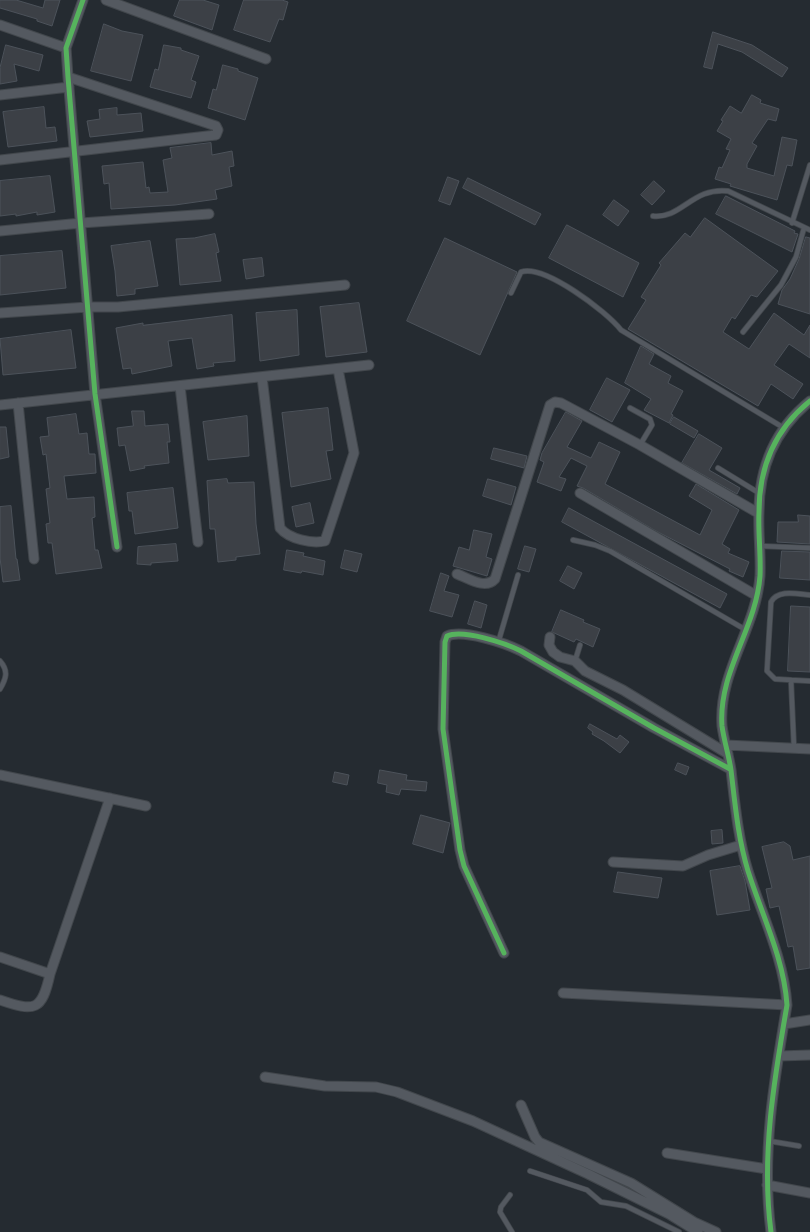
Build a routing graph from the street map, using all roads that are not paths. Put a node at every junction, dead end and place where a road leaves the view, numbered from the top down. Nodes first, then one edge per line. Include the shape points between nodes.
1 (84, 0) edge
2 (106, 0) edge
3 (0, 25) edge
4 (66, 48) junction
5 (266, 59) dead end
6 (68, 77) junction
7 (69, 87) junction
8 (0, 94) edge
9 (73, 151) junction
10 (0, 160) edge
11 (810, 165) edge
12 (209, 214) dead end
13 (653, 216) dead end
14 (81, 223) junction
15 (792, 223) junction
16 (804, 228) junction
17 (810, 230) edge
18 (0, 231) edge
19 (345, 285) dead end
20 (511, 292) dead end
21 (88, 307) junction
22 (0, 313) edge
23 (743, 332) dead end
24 (369, 366) dead end
25 (338, 369) junction
26 (262, 377) junction
27 (180, 386) junction
28 (95, 394) junction
29 (810, 401) edge
30 (18, 403) junction
31 (0, 405) edge
32 (630, 408) dead end
33 (784, 428) junction
34 (640, 445) junction
35 (718, 468) dead end
36 (580, 493) dead end
37 (759, 493) junction
38 (758, 513) junction
39 (573, 540) dead end
40 (198, 542) dead end
41 (760, 546) junction
42 (118, 547) dead end
43 (810, 548) edge
44 (34, 559) dead end
45 (457, 574) dead end
46 (518, 575) dead end
47 (810, 595) edge
48 (757, 596) junction
49 (746, 630) junction
50 (550, 637) dead end
51 (498, 643) junction
52 (580, 645) dead end
53 (0, 661) edge
54 (575, 661) junction
55 (791, 680) junction
56 (810, 681) edge
57 (0, 690) edge
58 (794, 748) junction
59 (810, 748) edge
60 (727, 749) junction
61 (730, 769) junction
62 (0, 775) edge
63 (110, 798) junction
64 (146, 806) dead end
65 (741, 845) junction
66 (613, 862) dead end
67 (504, 953) dead end
68 (0, 957) edge
69 (50, 974) junction
70 (563, 993) dead end
71 (0, 1000) edge
72 (787, 1005) junction
73 (810, 1020) edge
74 (784, 1024) junction
75 (810, 1055) edge
76 (779, 1056) junction
77 (266, 1077) dead end
78 (521, 1105) dead end
79 (769, 1140) junction
80 (799, 1146) dead end
81 (667, 1153) dead end
82 (767, 1168) junction
83 (530, 1171) dead end
84 (767, 1185) junction
85 (810, 1193) edge
86 (510, 1195) dead end
87 (512, 1232) edge
88 (679, 1232) edge
89 (698, 1232) edge
90 (716, 1232) edge
91 (771, 1232) edge

1 - 4 street
2 - 5 street
3 - 4 street
4 - 6 street
6 - 7 street
6 - 9 street via 216,126 218,130 216,135
7 - 8 street
7 - 9 street
9 - 10 street
9 - 14 street
11 - 15 lane
12 - 14 street
13 - 15 lane via 671,214 699,195 717,190 728,191
14 - 18 street
14 - 21 street
15 - 16 lane
16 - 17 lane
16 - 23 lane via 796,257 781,285
19 - 21 street via 118,307
20 - 33 lane via 521,272 539,272 596,305 612,318 621,330
21 - 22 street
21 - 28 street
24 - 25 street
25 - 26 street
25 - 26 street via 354,453 325,540 317,543 285,535 280,528
26 - 27 street
27 - 28 street
27 - 40 street
28 - 30 street
28 - 42 street
29 - 33 street via 797,411
30 - 31 street
30 - 44 street
32 - 34 lane via 650,419 652,425
33 - 37 street via 771,447
34 - 38 street
34 - 45 street via 561,403 555,402 550,405 495,579 485,585
35 - 37 lane
36 - 48 street
37 - 38 street
38 - 41 street
39 - 49 lane via 595,544 610,551
41 - 43 lane
41 - 48 street
46 - 51 lane
47 - 55 lane via 780,594 771,602 767,671 775,679
48 - 49 street
49 - 60 street via 727,680 722,726
50 - 54 street via 549,645 553,652
51 - 61 street via 528,655
51 - 67 street via 464,634 454,633 447,636 443,729 464,866
52 - 54 lane
53 - 57 lane via 5,669 6,678
54 - 60 street via 585,670
55 - 56 lane
55 - 58 lane
58 - 59 street
58 - 60 street
60 - 61 street
61 - 65 street
62 - 63 street
63 - 64 street
63 - 69 street
65 - 66 street via 683,866
65 - 72 street via 781,964
68 - 69 street
69 - 71 street via 40,1004 24,1007
70 - 72 street
72 - 74 street
73 - 74 street
74 - 76 street
75 - 76 street
76 - 79 street
77 - 89 street via 325,1086 376,1087 397,1092 473,1121 588,1174 669,1214
78 - 90 street via 539,1142 631,1183 694,1222
79 - 80 lane
79 - 82 street
81 - 82 street
82 - 84 street
83 - 88 lane via 587,1190 601,1202 626,1206
84 - 85 street
84 - 91 street
86 - 87 lane via 500,1212

